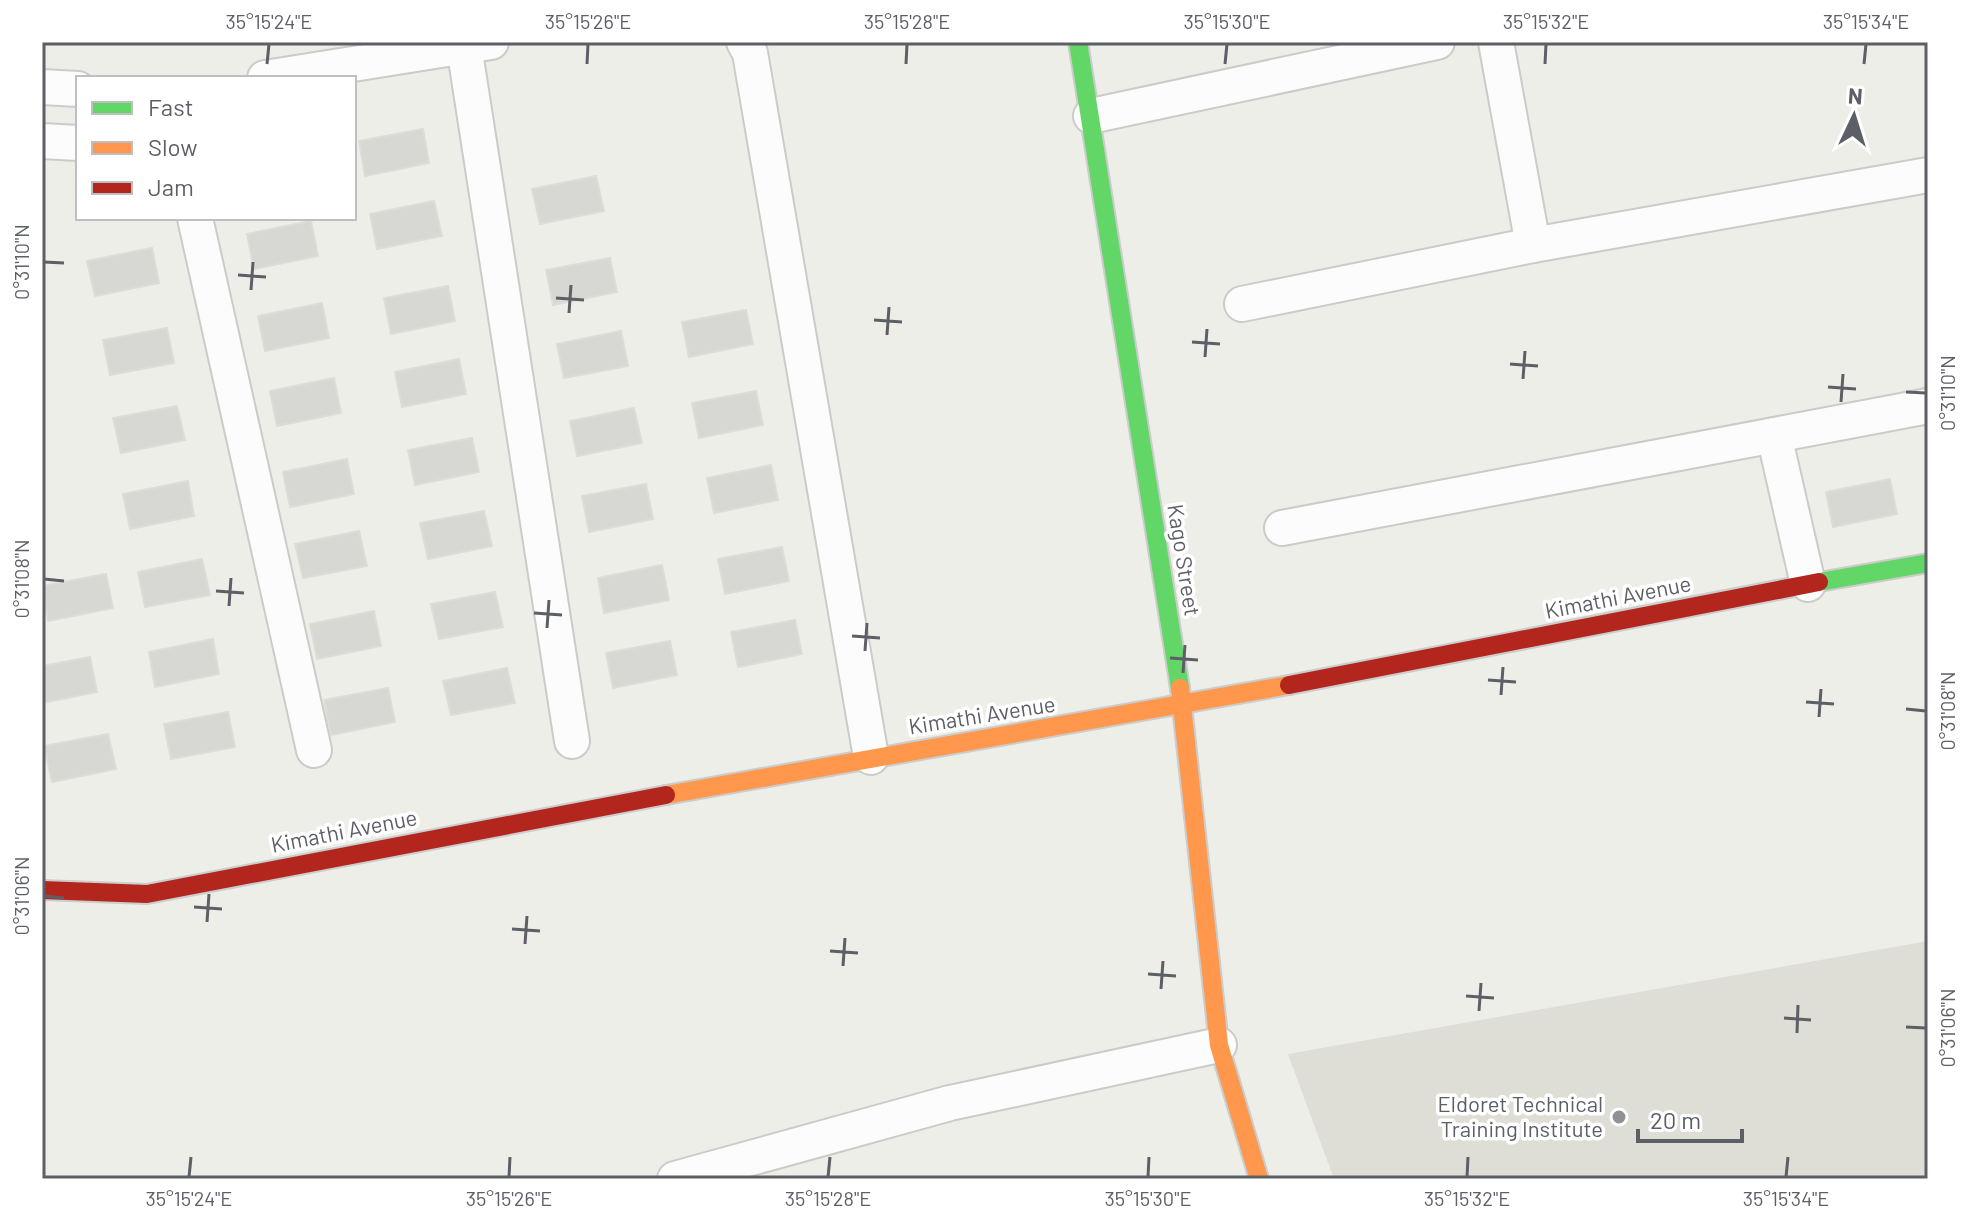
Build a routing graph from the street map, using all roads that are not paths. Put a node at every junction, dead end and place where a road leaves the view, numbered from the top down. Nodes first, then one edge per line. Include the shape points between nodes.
1 (744, 42) edge
2 (1078, 42) edge
3 (1437, 42) edge
4 (1496, 42) edge
5 (477, 44) edge
6 (277, 76) edge
7 (42, 87) edge
8 (76, 89) edge
9 (1091, 116) junction
10 (42, 141) edge
11 (76, 143) edge
12 (1928, 175) edge
13 (195, 220) edge
14 (1533, 245) junction
15 (1242, 304) dead end
16 (1928, 406) edge
17 (1774, 435) junction
18 (1282, 528) dead end
19 (1928, 563) edge
20 (1808, 584) junction
21 (1183, 706) junction
22 (572, 741) dead end
23 (314, 750) dead end
24 (871, 757) junction
25 (42, 890) edge
26 (1219, 1045) junction
27 (675, 1179) edge
28 (1259, 1179) edge

1 - 24 street via 753,69
2 - 9 street, Kago Street
3 - 9 street
4 - 14 street
5 - 6 street
5 - 22 street
7 - 8 street
9 - 21 street, Kago Street
10 - 11 street
12 - 14 street
13 - 23 street
14 - 15 street
16 - 17 street
17 - 18 street
17 - 20 street
19 - 20 street, Kimathi Avenue
20 - 21 street, Kimathi Avenue
21 - 24 street, Kimathi Avenue
21 - 26 street, Kago Street
24 - 25 street, Kimathi Avenue via 147,894
26 - 27 street via 950,1103
26 - 28 street, Kago Street

